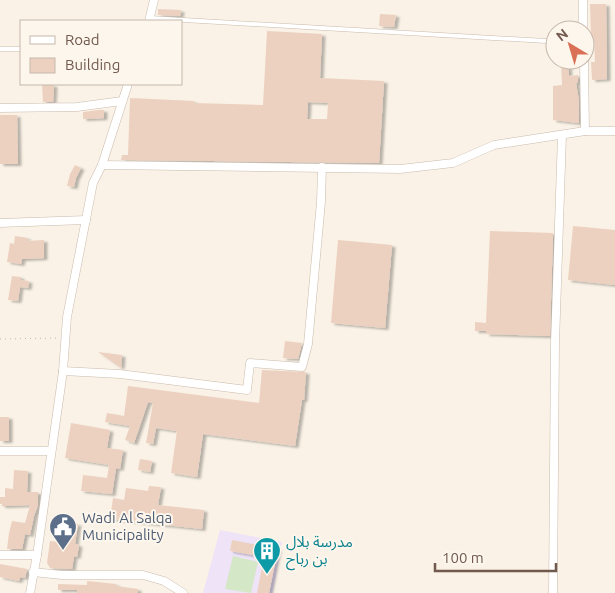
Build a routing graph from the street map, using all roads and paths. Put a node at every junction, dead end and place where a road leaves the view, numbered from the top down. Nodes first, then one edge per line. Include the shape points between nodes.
1 (154, 0) edge
2 (583, 0) edge
3 (150, 20) edge
4 (583, 20) edge
5 (182, 22) edge
6 (545, 41) edge
7 (0, 49) edge
8 (20, 49) edge
9 (584, 70) edge
10 (128, 85) edge
11 (122, 101) junction
12 (0, 108) edge
13 (584, 131) junction
14 (615, 131) edge
15 (562, 135) junction
16 (102, 165) junction
17 (322, 167) junction
18 (86, 220) junction
19 (0, 223) edge
20 (65, 338) junction
21 (0, 339) edge
22 (63, 372) junction
23 (0, 451) edge
24 (51, 451) junction
25 (0, 555) edge
26 (37, 555) junction
27 (33, 572) junction
28 (30, 593) edge
29 (183, 593) edge
30 (553, 593) edge

1 - 3 street
2 - 4 street
5 - 6 lane
7 - 8 lane
9 - 13 street
10 - 11 street
11 - 12 street via 77,107
11 - 16 street
13 - 14 street
13 - 15 street
15 - 17 street via 494,145 453,163 400,169
15 - 30 street
16 - 17 street
16 - 18 street via 93,183
17 - 22 street via 308,344 302,367 250,363 247,390 120,374
18 - 19 street
18 - 20 street via 66,317
20 - 21 path
20 - 22 street
22 - 24 street
23 - 24 street
24 - 26 street
25 - 26 street
26 - 27 street
27 - 28 street
27 - 29 street via 143,575 164,580

